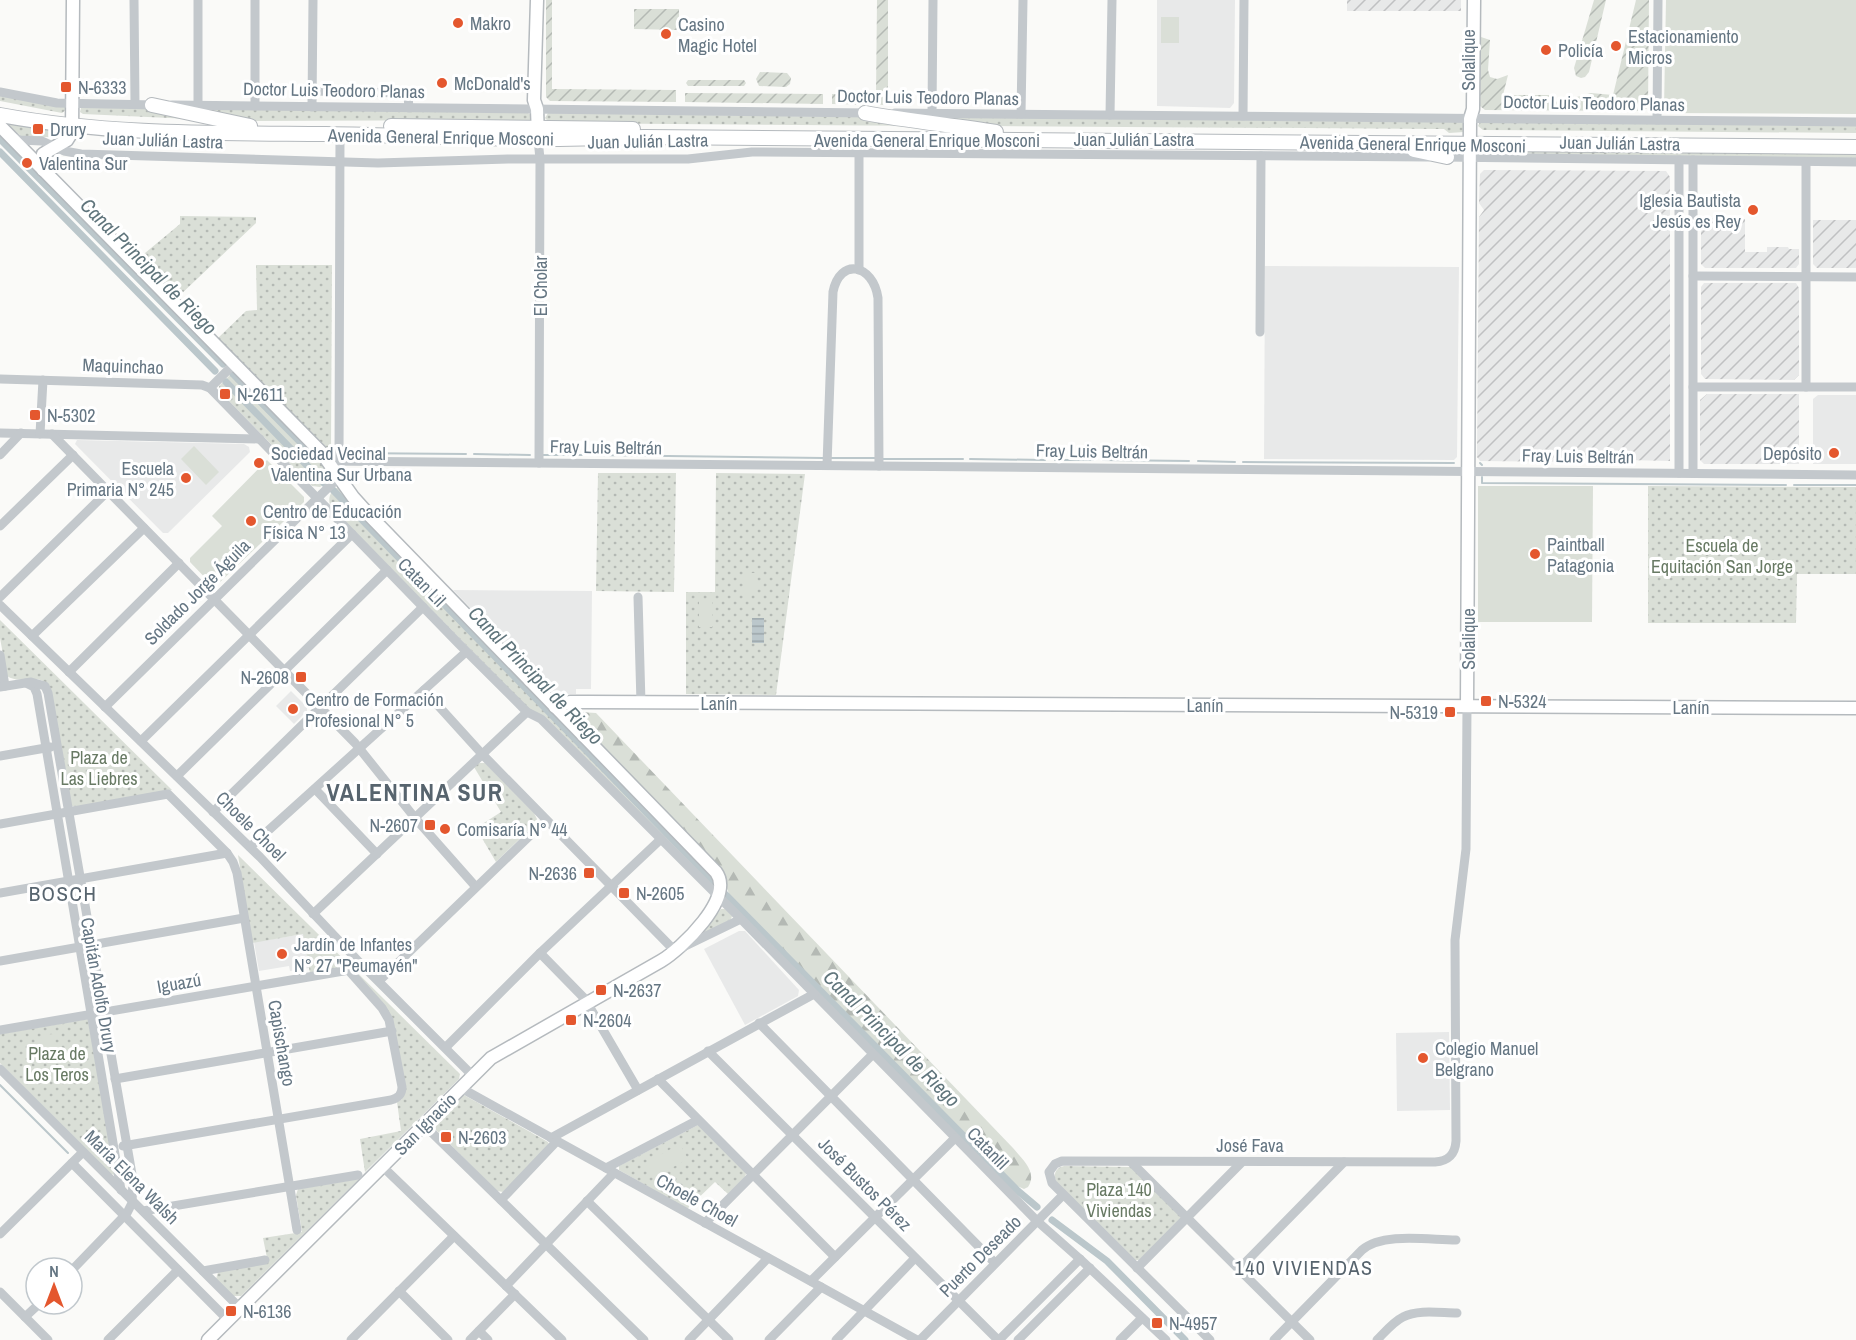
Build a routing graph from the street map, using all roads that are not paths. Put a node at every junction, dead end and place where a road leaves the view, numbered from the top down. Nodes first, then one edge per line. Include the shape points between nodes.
1 (72, 0) edge
2 (134, 0) edge
3 (198, 0) edge
4 (255, 0) edge
5 (313, 0) edge
6 (537, 0) edge
7 (933, 0) edge
8 (1023, 0) edge
9 (1112, 0) edge
10 (1244, 0) edge
11 (1468, 0) edge
12 (1474, 0) edge
13 (1658, 0) edge
14 (312, 91) junction
15 (0, 92) edge
16 (135, 104) junction
17 (152, 105) junction
18 (198, 105) junction
19 (255, 106) junction
20 (312, 106) junction
21 (0, 107) edge
22 (409, 108) junction
23 (537, 109) junction
24 (865, 113) junction
25 (932, 113) junction
26 (1021, 114) junction
27 (0, 115) edge
28 (1110, 115) junction
29 (72, 116) junction
30 (1243, 116) junction
31 (1470, 118) junction
32 (1657, 120) junction
33 (1856, 122) edge
34 (0, 126) edge
35 (250, 126) junction
36 (996, 132) junction
37 (538, 133) junction
38 (340, 134) junction
39 (12, 137) junction
40 (1856, 140) edge
41 (1373, 143) junction
42 (1470, 146) junction
43 (54, 147) junction
44 (1856, 147) edge
45 (859, 153) junction
46 (1262, 156) junction
47 (1447, 157) junction
48 (540, 159) junction
49 (1679, 160) junction
50 (1693, 160) junction
51 (340, 162) junction
52 (1806, 162) junction
53 (1856, 162) edge
54 (43, 170) junction
55 (859, 270) junction
56 (1693, 276) junction
57 (1806, 276) junction
58 (1856, 277) edge
59 (1260, 332) dead end
60 (234, 364) junction
61 (0, 379) edge
62 (43, 380) junction
63 (210, 387) junction
64 (1693, 387) junction
65 (1806, 387) junction
66 (1856, 387) edge
67 (0, 433) edge
68 (21, 434) junction
69 (40, 434) junction
70 (52, 434) junction
71 (260, 439) junction
72 (0, 455) edge
73 (72, 455) junction
74 (334, 461) junction
75 (539, 463) junction
76 (827, 465) junction
77 (879, 466) junction
78 (1469, 471) junction
79 (1679, 473) junction
80 (1693, 473) junction
81 (1856, 475) edge
82 (339, 477) junction
83 (108, 491) junction
84 (317, 498) junction
85 (0, 526) edge
86 (144, 528) junction
87 (352, 534) junction
88 (179, 563) junction
89 (387, 570) junction
90 (0, 597) edge
91 (638, 597) dead end
92 (214, 599) junction
93 (1, 607) edge
94 (423, 607) junction
95 (249, 635) junction
96 (32, 636) junction
97 (466, 651) junction
98 (0, 655) edge
99 (284, 671) junction
100 (69, 672) junction
101 (24, 682) junction
102 (3, 686) edge
103 (424, 690) junction
104 (641, 703) junction
105 (105, 706) junction
106 (1467, 706) junction
107 (320, 707) junction
108 (555, 707) junction
109 (1856, 708) edge
110 (527, 711) junction
111 (141, 741) junction
112 (57, 746) junction
113 (46, 748) junction
114 (360, 748) junction
115 (482, 754) junction
116 (0, 756) edge
117 (177, 776) junction
118 (315, 789) junction
119 (69, 812) junction
120 (213, 812) junction
121 (57, 814) junction
122 (415, 818) junction
123 (546, 820) junction
124 (0, 824) edge
125 (661, 839) junction
126 (250, 847) junction
127 (227, 853) junction
128 (377, 854) junction
129 (233, 862) joint
130 (80, 878) junction
131 (69, 880) junction
132 (611, 886) junction
133 (476, 887) junction
134 (0, 892) edge
135 (717, 895) junction
136 (313, 914) junction
137 (244, 918) junction
138 (741, 920) junction
139 (92, 945) junction
140 (80, 947) junction
141 (675, 951) junction
142 (540, 953) junction
143 (0, 961) edge
144 (362, 964) junction
145 (350, 972) junction
146 (379, 981) junction
147 (256, 986) junction
148 (814, 994) junction
149 (587, 1002) junction
150 (104, 1012) junction
151 (92, 1014) junction
152 (759, 1023) junction
153 (0, 1030) edge
154 (392, 1031) junction
155 (446, 1047) junction
156 (708, 1051) junction
157 (267, 1053) junction
158 (873, 1054) junction
159 (0, 1069) edge
160 (473, 1076) junction
161 (116, 1079) junction
162 (658, 1079) junction
163 (461, 1088) junction
164 (638, 1090) junction
165 (831, 1096) junction
166 (278, 1120) junction
167 (698, 1120) junction
168 (424, 1125) junction
169 (792, 1135) junction
170 (955, 1138) junction
171 (554, 1139) junction
172 (127, 1145) junction
173 (114, 1148) junction
174 (83, 1152) junction
175 (1451, 1157) joint
176 (1131, 1162) junction
177 (1242, 1162) junction
178 (1344, 1162) junction
179 (72, 1163) junction
180 (383, 1167) junction
181 (610, 1171) junction
182 (753, 1174) junction
183 (358, 1175) dead end
184 (913, 1180) junction
185 (290, 1186) junction
186 (122, 1190) junction
187 (1063, 1195) junction
188 (501, 1200) junction
189 (132, 1201) junction
190 (587, 1201) junction
191 (143, 1211) junction
192 (125, 1216) junction
193 (875, 1218) junction
194 (1187, 1218) junction
195 (1037, 1221) junction
196 (705, 1223) junction
197 (297, 1230) dead end
198 (0, 1234) edge
199 (454, 1236) junction
200 (1456, 1240) dead end
201 (546, 1244) junction
202 (835, 1257) junction
203 (84, 1258) edge
204 (768, 1258) junction
205 (915, 1258) junction
206 (1080, 1258) junction
207 (265, 1260) dead end
208 (995, 1263) junction
209 (1090, 1268) junction
210 (1137, 1268) junction
211 (1239, 1269) junction
212 (178, 1270) junction
213 (203, 1271) junction
214 (811, 1281) junction
215 (506, 1286) junction
216 (821, 1287) junction
217 (399, 1291) junction
218 (0, 1292) edge
219 (515, 1294) junction
220 (958, 1301) junction
221 (240, 1308) junction
222 (864, 1311) junction
223 (1457, 1313) dead end
224 (25, 1317) joint
225 (1142, 1318) junction
226 (228, 1320) junction
227 (708, 1320) junction
228 (1292, 1322) junction
229 (479, 1331) junction
230 (354, 1339) edge
231 (48, 1340) edge
232 (108, 1340) edge
233 (208, 1340) edge
234 (448, 1340) edge
235 (470, 1340) edge
236 (488, 1340) edge
237 (562, 1340) edge
238 (644, 1340) edge
239 (689, 1340) edge
240 (729, 1340) edge
241 (769, 1340) edge
242 (836, 1340) edge
243 (919, 1340) edge
244 (999, 1340) edge
245 (1018, 1340) edge
246 (1120, 1340) edge
247 (1166, 1340) edge
248 (1210, 1340) edge
249 (1274, 1340) edge
250 (1310, 1340) edge
251 (1377, 1340) edge

1 - 29 main road
2 - 16 street
3 - 18 street
4 - 19 street
5 - 14 street
6 - 23 main road, El Cholar
7 - 25 street
8 - 26 street
9 - 28 street
10 - 30 street
11 - 31 main road, Solalique
12 - 31 main road, Solalique
13 - 32 street
14 - 20 street
14 - 22 street via 404,93
15 - 29 street, Doctor Luis Teodoro Planas via 49,102
16 - 17 street, Doctor Luis Teodoro Planas
16 - 29 street, Doctor Luis Teodoro Planas
17 - 18 street, Doctor Luis Teodoro Planas
17 - 35 highway
18 - 19 street, Doctor Luis Teodoro Planas
19 - 20 street, Doctor Luis Teodoro Planas
20 - 22 street, Doctor Luis Teodoro Planas
21 - 29 highway, Avenida General Enrique Mosconi
22 - 23 street, Doctor Luis Teodoro Planas
23 - 24 street, Doctor Luis Teodoro Planas
23 - 37 main road, El Cholar
24 - 25 street, Doctor Luis Teodoro Planas
24 - 36 highway
25 - 26 street, Doctor Luis Teodoro Planas
26 - 28 street, Doctor Luis Teodoro Planas
27 - 29 highway, Avenida General Enrique Mosconi
28 - 30 street, Doctor Luis Teodoro Planas
29 - 35 highway, Avenida General Enrique Mosconi via 136,123
29 - 38 highway, Avenida General Enrique Mosconi via 144,132
29 - 43 main road via 72,134
30 - 31 street, Doctor Luis Teodoro Planas
31 - 32 street, Doctor Luis Teodoro Planas
31 - 42 main road, Solalique
32 - 33 street, Doctor Luis Teodoro Planas
34 - 39 main road
35 - 37 highway, Avenida General Enrique Mosconi
36 - 37 highway, Avenida General Enrique Mosconi
36 - 42 highway, Avenida General Enrique Mosconi
37 - 38 highway, Avenida General Enrique Mosconi
37 - 41 highway, Avenida General Enrique Mosconi
37 - 48 street, El Cholar
38 - 51 street
39 - 43 street, Juan Julián Lastra via 42,141
39 - 54 main road
40 - 42 highway, Avenida General Enrique Mosconi
41 - 42 highway, Avenida General Enrique Mosconi
41 - 47 highway
42 - 44 highway, Avenida General Enrique Mosconi
42 - 47 street, Juan Julián Lastra
42 - 49 street, Juan Julián Lastra
42 - 78 main road, Solalique
43 - 51 street, Juan Julián Lastra via 91,154
43 - 54 main road via 42,157
45 - 46 street, Juan Julián Lastra
45 - 48 street, Juan Julián Lastra via 752,152 688,159
45 - 55 street
46 - 47 street, Juan Julián Lastra
46 - 59 street
48 - 51 street, Juan Julián Lastra
48 - 75 street, El Cholar
49 - 50 street, Juan Julián Lastra
49 - 79 street
50 - 52 street, Juan Julián Lastra
50 - 56 street
51 - 74 street
52 - 53 street, Juan Julián Lastra
52 - 57 street
54 - 60 main road
55 - 76 street via 842,274 833,292
55 - 77 street via 870,277 878,298
56 - 57 street
56 - 64 street
57 - 58 street
57 - 65 street
60 - 63 street
60 - 74 main road
61 - 62 street, Maquinchao
62 - 63 street, Maquinchao
62 - 69 street
63 - 71 street, Catan Lil
64 - 65 street
64 - 80 street
65 - 66 street
67 - 68 street
68 - 69 street
68 - 72 street
69 - 70 street
70 - 71 street
70 - 73 street
71 - 84 street, Catan Lil
73 - 83 street
73 - 85 street
74 - 75 street, Fray Luis Beltrán
74 - 82 main road
75 - 76 street, Fray Luis Beltrán
76 - 77 street, Fray Luis Beltrán
77 - 78 street, Fray Luis Beltrán
78 - 79 street, Fray Luis Beltrán
78 - 106 main road, Solalique
79 - 80 street, Fray Luis Beltrán
80 - 81 street, Fray Luis Beltrán
82 - 84 street, Soldado Jorge Águila
82 - 108 main road via 370,517
83 - 86 street
83 - 90 street
84 - 87 street, Catan Lil
84 - 92 street, Soldado Jorge Águila
86 - 88 street
86 - 96 street
87 - 89 street, Catan Lil
87 - 95 street
88 - 92 street
88 - 100 street
89 - 94 street, Catan Lil
89 - 99 street
91 - 104 street
92 - 95 street
92 - 105 street, Soldado Jorge Águila
93 - 96 street, Choele Choel
94 - 97 street, Catan Lil
94 - 107 street
95 - 99 street
95 - 111 street
96 - 100 street, Choele Choel
97 - 103 street
97 - 110 street, Catan Lil
98 - 102 street
99 - 107 street
99 - 117 street
100 - 105 street, Choele Choel
101 - 102 street
101 - 112 street, Capitán Adolfo Drury via 39,682 46,689
101 - 113 street, Capitán Adolfo Drury via 36,690
103 - 114 street
103 - 115 street
104 - 106 main road, Lanín
104 - 108 main road, Lanín via 570,702
105 - 111 street, Choele Choel
106 - 109 main road, Lanín
106 - 175 street, Solalique via 1466,849 1455,940 1456,1145
107 - 114 street
107 - 120 street
108 - 135 main road via 716,872 720,884
110 - 115 street
110 - 125 street, Catan Lil via 541,719
111 - 117 street, Choele Choel
112 - 113 street
112 - 119 street, Capitán Adolfo Drury
113 - 116 street
113 - 121 street, Capitán Adolfo Drury
114 - 118 street
114 - 122 street
115 - 122 street
115 - 123 street
117 - 120 street, Choele Choel
118 - 126 street
118 - 128 street
119 - 121 street
119 - 127 street, Choele Choel via 168,794
119 - 130 street, Capitán Adolfo Drury
120 - 126 street, Choele Choel
121 - 124 street
121 - 131 street, Capitán Adolfo Drury
122 - 128 street
122 - 133 street
123 - 132 street
123 - 133 street
125 - 132 street
125 - 135 street, Catan Lil
126 - 136 street, Choele Choel
127 - 129 street, Choele Choel
127 - 130 street
128 - 136 street
129 - 137 street, Capischango
130 - 131 street
130 - 139 street, Capitán Adolfo Drury
131 - 134 street
131 - 140 street, Capitán Adolfo Drury
132 - 141 street
132 - 142 street
133 - 146 street
135 - 138 street, Catanlil
135 - 141 main road, San Ignacio via 697,930
136 - 144 street, Choele Choel
137 - 139 street
137 - 147 street, Capischango
138 - 141 street, San Ignacio
138 - 148 street, Catanlil
139 - 140 street
139 - 150 street, Capitán Adolfo Drury
140 - 143 street
140 - 151 street, Capitán Adolfo Drury
141 - 149 main road, San Ignacio
142 - 149 street
142 - 155 street
144 - 145 street, Iguazú
144 - 146 street, Choele Choel
145 - 147 street, Iguazú
145 - 154 street via 382,1008
146 - 155 street, Choele Choel
147 - 150 street, Iguazú
147 - 157 street, Capischango
148 - 152 street
148 - 158 street, Catanlil
149 - 160 main road, San Ignacio via 503,1050
149 - 164 street
150 - 151 street, Iguazú
150 - 161 street, Capitán Adolfo Drury
151 - 153 street, Iguazú
151 - 173 street, Capitán Adolfo Drury
152 - 156 street
152 - 165 street
154 - 157 street
154 - 166 street via 402,1087 400,1096 391,1101
155 - 160 street, Choele Choel
156 - 162 street
156 - 169 street, José Bustos Pérez
157 - 161 street
157 - 166 street, Capischango
158 - 165 street
158 - 170 street, Catanlil
159 - 174 street, María Elena Walsh
160 - 163 main road, San Ignacio
161 - 172 street, Capitán Adolfo Drury
162 - 164 street
162 - 167 street
163 - 168 main road, San Ignacio
163 - 171 street, Choele Choel
164 - 171 street
165 - 169 street
165 - 184 street
166 - 172 street
166 - 185 street, Capischango
167 - 181 street
167 - 182 street
168 - 180 main road, San Ignacio
168 - 188 street
169 - 182 street
169 - 193 street, José Bustos Pérez
170 - 184 street
170 - 195 street, Catanlil
171 - 181 street, Choele Choel
171 - 188 street
172 - 173 street
172 - 189 street, Capitán Adolfo Drury
173 - 186 street, Capitán Adolfo Drury
174 - 179 street
174 - 186 street, María Elena Walsh
175 - 178 street, José Fava via 1435,1162
176 - 177 street, José Fava
176 - 187 street, José Fava via 1055,1164 1050,1180
176 - 194 street
177 - 178 street, José Fava
177 - 194 street
178 - 211 street
179 - 192 street, María Elena Walsh
179 - 198 street
180 - 199 street
180 - 221 main road, San Ignacio
181 - 190 street
181 - 196 street, Choele Choel
182 - 196 street
182 - 202 street
183 - 185 street
184 - 193 street
184 - 208 street
185 - 191 street
185 - 197 street, Capischango
186 - 189 street, María Elena Walsh
187 - 195 street, Puerto Deseado
187 - 210 street
188 - 201 street
189 - 191 street, María Elena Walsh
189 - 192 street, Capitán Adolfo Drury
190 - 201 street
190 - 227 street
191 - 213 street, María Elena Walsh
192 - 203 street, Capitán Adolfo Drury
192 - 212 street, María Elena Walsh
193 - 202 street
193 - 205 street, José Bustos Pérez
194 - 210 street
194 - 211 street
195 - 206 street, Catanlil
195 - 208 street, Puerto Deseado
196 - 204 street, Choele Choel
199 - 215 street
199 - 217 street
200 - 228 street via 1392,1239 1372,1243
201 - 215 street
201 - 238 street
202 - 214 street
204 - 214 street, Choele Choel
204 - 227 street
205 - 220 street, José Bustos Pérez
205 - 222 street
206 - 209 street, Catanlil
206 - 244 street
207 - 213 street
208 - 220 street, Puerto Deseado
209 - 225 street, Catanlil
209 - 245 street
210 - 248 street
211 - 228 street
212 - 226 street, María Elena Walsh
212 - 232 street
213 - 221 street, María Elena Walsh
214 - 216 street, Choele Choel
215 - 219 street
216 - 222 street, Choele Choel
216 - 241 street
217 - 230 street
217 - 234 street
218 - 224 street
219 - 229 street
219 - 237 street
220 - 243 street, Puerto Deseado
220 - 244 street, José Bustos Pérez
221 - 226 main road, San Ignacio
222 - 242 street
222 - 243 street, Choele Choel
223 - 251 street via 1404,1316
224 - 231 street
225 - 246 street
225 - 247 street, Catanlil
226 - 233 main road, San Ignacio
227 - 239 street
227 - 240 street
228 - 249 street
228 - 250 street
229 - 235 street
229 - 236 street

